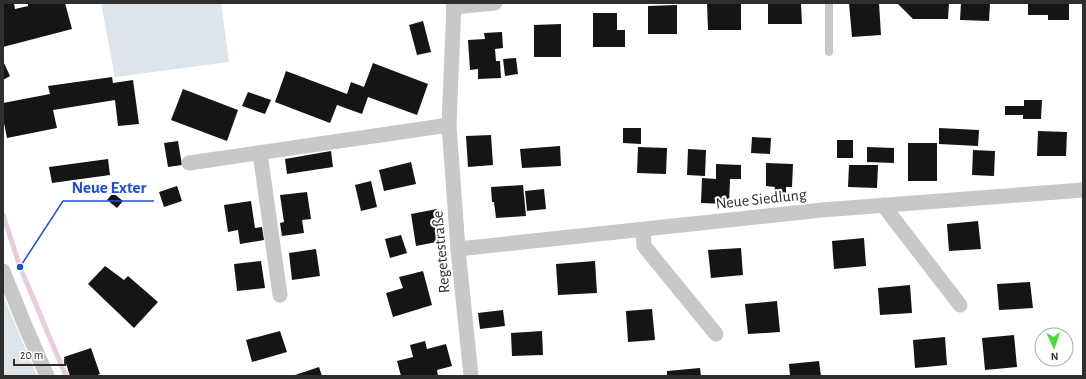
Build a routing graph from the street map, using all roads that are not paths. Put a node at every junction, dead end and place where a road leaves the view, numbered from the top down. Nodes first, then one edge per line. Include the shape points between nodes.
1 (495, 3) edge
2 (829, 3) edge
3 (454, 5) edge
4 (829, 52) dead end
5 (449, 125) junction
6 (260, 152) junction
7 (189, 163) dead end
8 (1083, 190) edge
9 (883, 205) junction
10 (643, 230) junction
11 (458, 249) junction
12 (3, 270) edge
13 (280, 295) dead end
14 (960, 305) dead end
15 (716, 334) dead end
16 (47, 376) edge
17 (471, 376) edge

1 - 3 street
2 - 4 lane
3 - 5 street, Regetestraße
5 - 6 street
5 - 11 street, Regetestraße
6 - 7 street
6 - 13 street
8 - 9 street, Neue Siedlung
9 - 10 street, Neue Siedlung
9 - 14 street
10 - 11 street, Neue Siedlung
10 - 15 street via 644,246
11 - 17 street, Regetestraße
12 - 16 street

